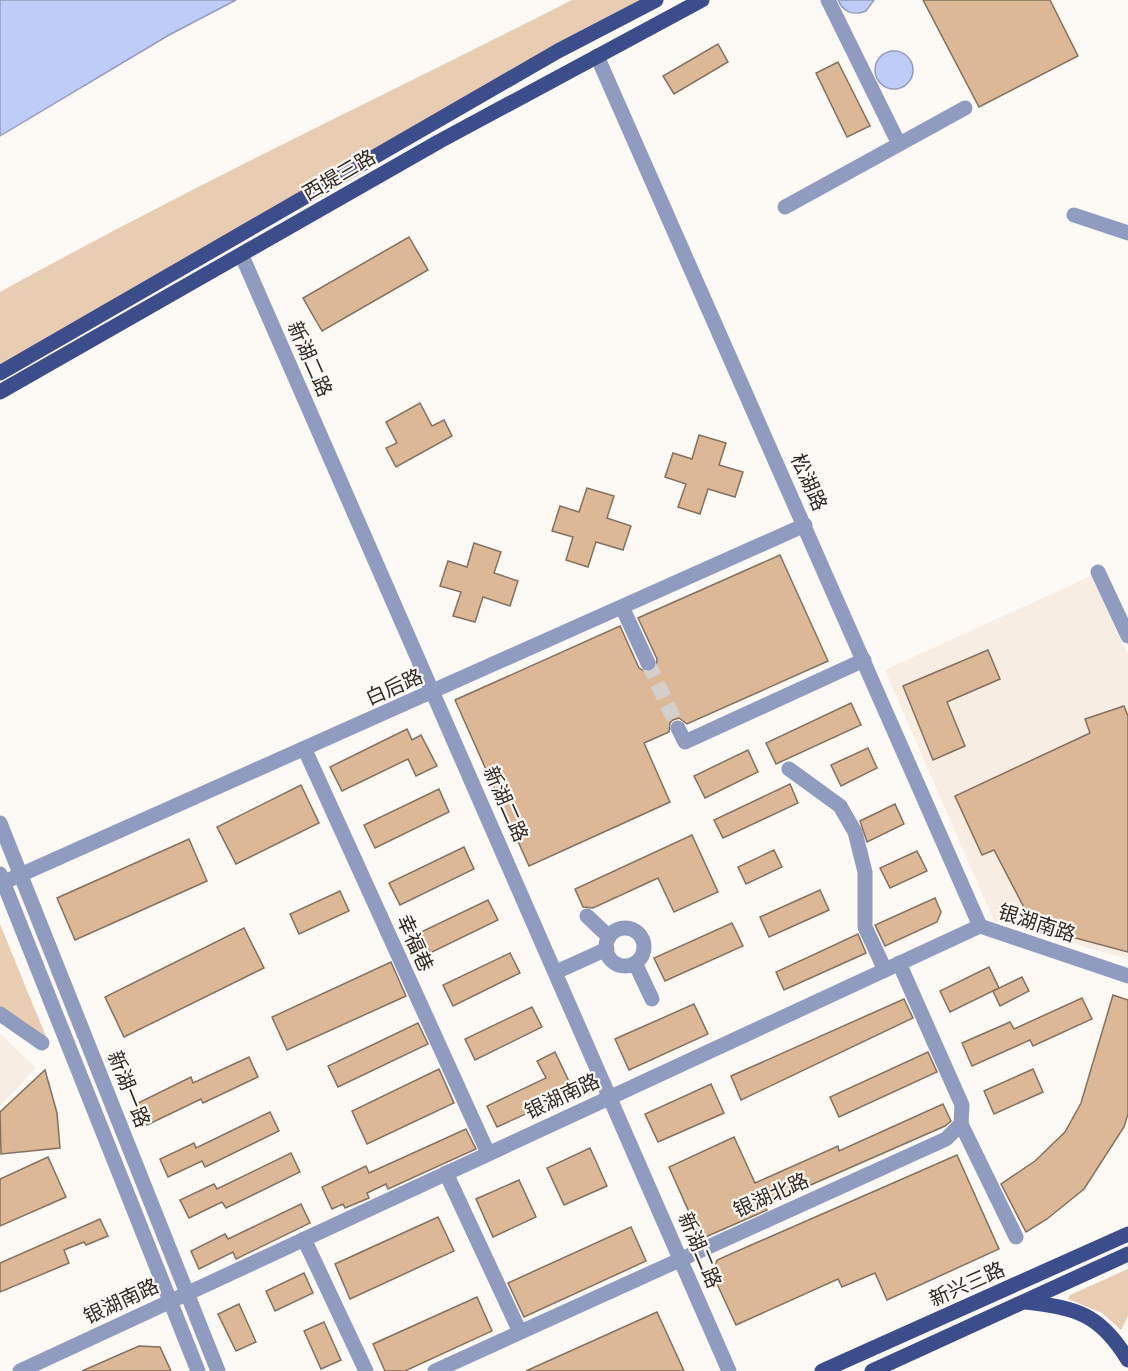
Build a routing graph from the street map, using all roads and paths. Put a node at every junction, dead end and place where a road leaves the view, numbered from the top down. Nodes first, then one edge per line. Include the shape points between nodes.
1 (656, 0) edge
2 (702, 0) edge
3 (828, 0) edge
4 (597, 56) junction
5 (965, 108) dead end
6 (899, 144) junction
7 (785, 207) dead end
8 (1074, 215) dead end
9 (1128, 233) edge
10 (242, 256) junction
11 (0, 373) edge
12 (0, 393) edge
13 (805, 525) junction
14 (1098, 572) dead end
15 (622, 607) junction
16 (1128, 636) edge
17 (864, 660) junction
18 (648, 663) tunnel mouth
19 (434, 692) junction
20 (678, 728) tunnel mouth
21 (305, 750) junction
22 (789, 769) dead end
23 (0, 823) edge
24 (22, 876) junction
25 (1, 881) edge
26 (587, 916) dead end
27 (980, 926) junction
28 (608, 943) junction
29 (635, 963) junction
30 (899, 963) junction
31 (885, 970) junction
32 (556, 972) junction
33 (1128, 976) edge
34 (652, 999) dead end
35 (0, 1014) edge
36 (42, 1043) dead end
37 (611, 1097) junction
38 (961, 1124) junction
39 (488, 1154) junction
40 (446, 1173) junction
41 (1128, 1234) edge
42 (1016, 1237) dead end
43 (304, 1239) junction
44 (1128, 1254) edge
45 (681, 1259) junction
46 (187, 1293) junction
47 (170, 1301) junction
48 (1026, 1302) junction
49 (520, 1332) junction
50 (1128, 1360) edge
51 (50, 1365) edge
52 (20, 1371) edge
53 (198, 1371) edge
54 (218, 1371) edge
55 (366, 1371) edge
56 (435, 1371) edge
57 (729, 1371) edge
58 (822, 1371) edge
59 (872, 1371) edge

1 - 11 main road, 西堤三路 via 558,51
2 - 4 main road, 西堤三路
3 - 6 street
4 - 10 main road, 西堤三路 via 440,141
4 - 13 street, 松湖路
5 - 6 street
6 - 7 street
8 - 9 street
10 - 12 main road, 西堤三路
10 - 19 street, 新湖二路
13 - 15 street, 白后路
13 - 17 street, 松湖路
14 - 16 street
15 - 18 street
15 - 19 street, 白后路
17 - 20 street via 685,742
17 - 27 street, 松湖路
19 - 21 street, 白后路
19 - 32 street, 新湖二路
21 - 24 street, 白后路
21 - 39 street, 幸福巷
22 - 31 street via 840,806 855,832 865,872 864,927
23 - 24 street, 新湖一路
24 - 25 street, 白后路
24 - 46 street, 新湖一路
25 - 47 street, 新湖一路
26 - 28 street
27 - 30 street, 银湖南路
27 - 33 street, 银湖南路
28 - 29 street via 608,955 617,964
28 - 29 street via 625,928 641,936 644,948
28 - 32 street
29 - 34 street
30 - 31 street, 银湖南路
30 - 38 street via 962,1105
31 - 37 street, 银湖南路
32 - 37 street, 新湖二路
35 - 36 street
37 - 39 street, 银湖南路
37 - 45 street, 新湖二路
38 - 42 street
38 - 45 street, 银湖北路 via 946,1139
39 - 40 street, 银湖南路
40 - 43 street, 银湖南路
40 - 49 street
41 - 58 main road, 新兴三路
43 - 46 street, 银湖南路
43 - 55 street
44 - 48 main road, 新兴三路
45 - 49 street, 银湖北路
45 - 57 street, 新湖二路
46 - 47 street, 银湖南路
46 - 54 street, 新湖一路
47 - 51 street, 银湖南路
47 - 53 street, 新湖一路
48 - 50 main road via 1068,1307 1099,1324
48 - 59 main road, 新兴三路
49 - 56 street, 银湖北路
51 - 52 street, 银湖南路

